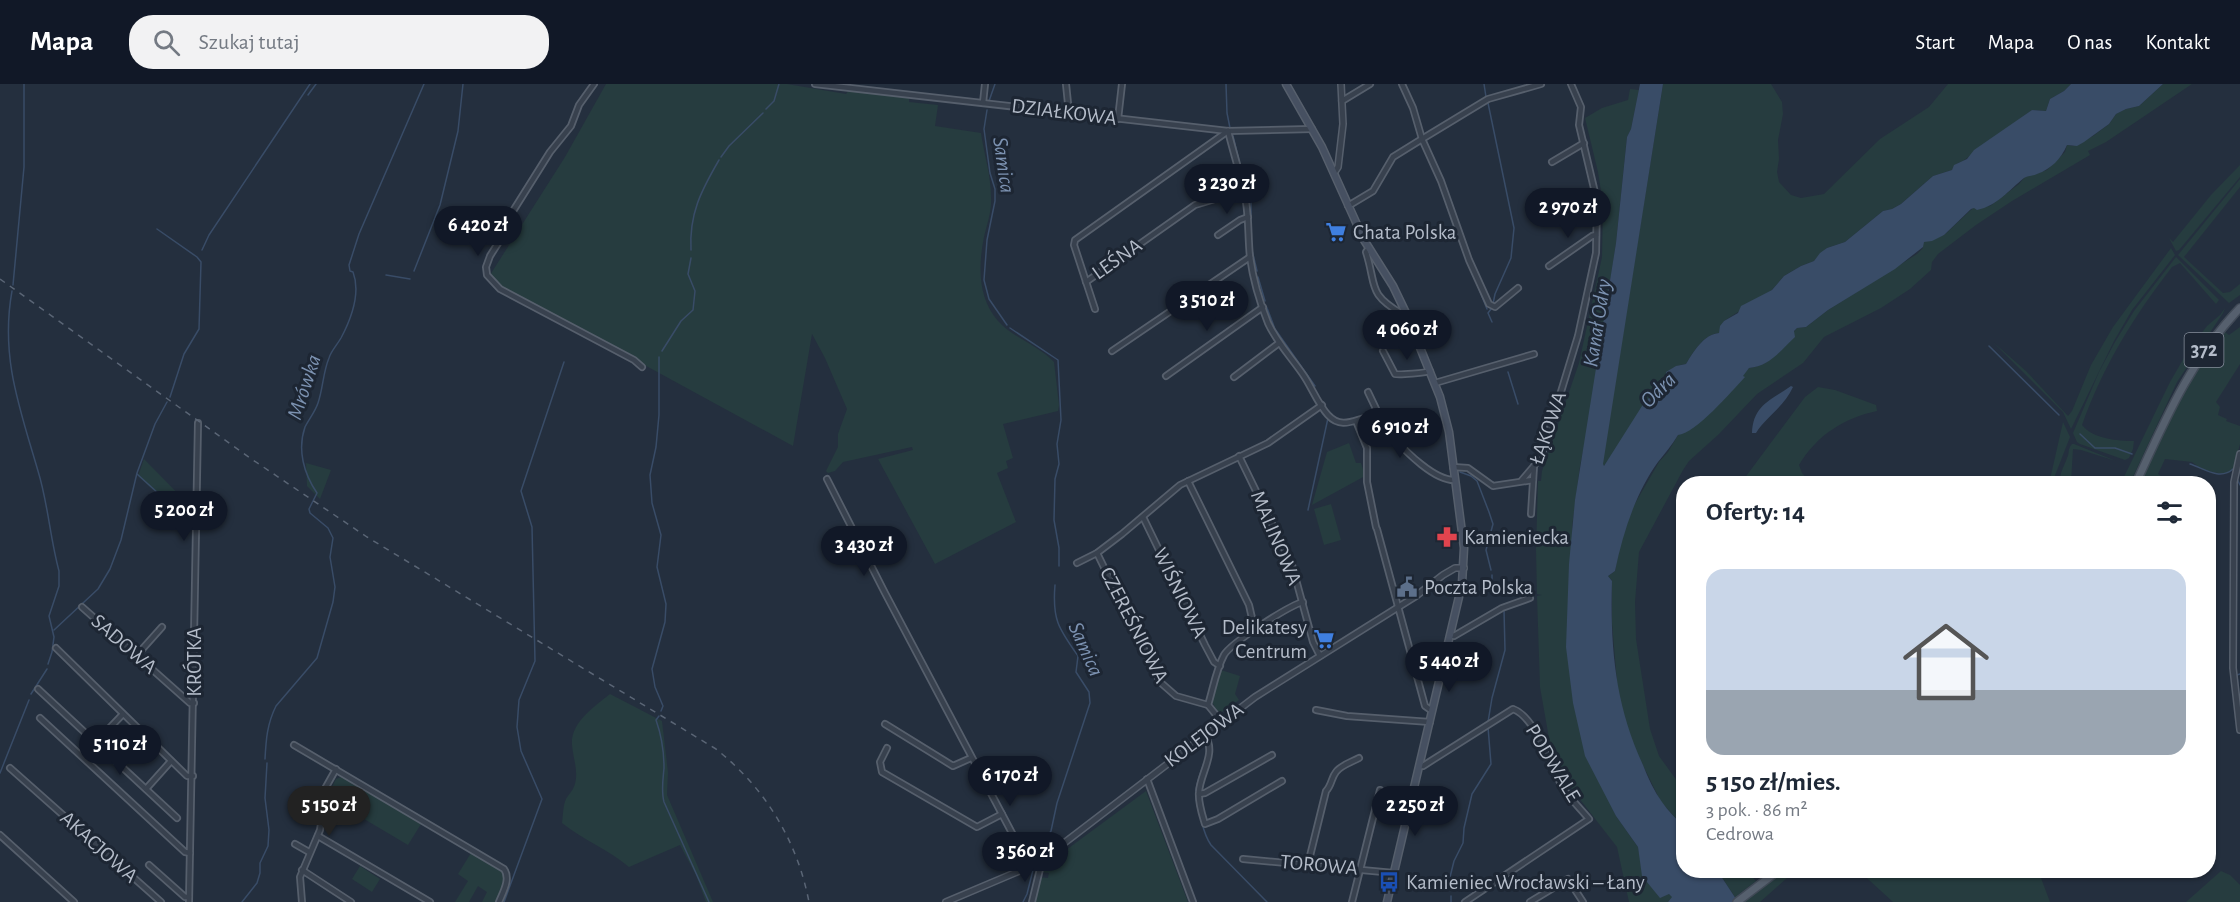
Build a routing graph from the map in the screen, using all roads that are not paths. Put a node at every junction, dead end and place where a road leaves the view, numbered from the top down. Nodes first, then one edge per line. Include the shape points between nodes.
1 (594, 84) edge
2 (815, 84) edge
3 (985, 84) edge
4 (1066, 84) edge
5 (1122, 84) edge
6 (1286, 84) edge
7 (1341, 84) edge
8 (1370, 84) edge
9 (1402, 84) edge
10 (1541, 84) edge
11 (1571, 84) edge
12 (1342, 101) junction
13 (983, 103) junction
14 (1069, 113) junction
15 (1118, 119) junction
16 (1312, 129) junction
17 (1228, 131) junction
18 (1422, 139) junction
19 (1584, 143) junction
20 (1340, 157) junction
21 (1327, 158) junction
22 (1552, 162) dead end
23 (1334, 173) junction
24 (1240, 181) junction
25 (1348, 206) junction
26 (1248, 217) junction
27 (1218, 235) dead end
28 (1596, 235) junction
29 (1369, 248) junction
30 (1250, 257) junction
31 (1550, 266) dead end
32 (1086, 282) junction
33 (1518, 288) dead end
34 (1263, 307) junction
35 (1095, 309) dead end
36 (1406, 313) junction
37 (2238, 313) edge
38 (1279, 343) junction
39 (1112, 351) dead end
40 (1383, 351) dead end
41 (1534, 354) dead end
42 (642, 367) dead end
43 (1431, 372) junction
44 (1166, 376) dead end
45 (1234, 377) dead end
46 (1435, 383) junction
47 (1368, 393) dead end
48 (1322, 405) junction
49 (1377, 418) junction
50 (1356, 421) junction
51 (198, 423) dead end
52 (2240, 454) edge
53 (1239, 456) junction
54 (1534, 466) junction
55 (1453, 467) junction
56 (2139, 476) edge
57 (827, 478) dead end
58 (1188, 480) junction
59 (1455, 480) junction
60 (1521, 480) junction
61 (1533, 480) junction
62 (1531, 514) dead end
63 (1143, 517) junction
64 (1097, 553) junction
65 (1077, 562) dead end
66 (1464, 568) junction
67 (1530, 598) dead end
68 (1302, 602) junction
69 (82, 607) dead end
70 (1399, 607) junction
71 (162, 627) dead end
72 (1255, 631) junction
73 (1450, 635) junction
74 (56, 648) dead end
75 (137, 655) junction
76 (1320, 656) junction
77 (1220, 666) junction
78 (38, 689) dead end
79 (194, 703) junction
80 (1208, 705) junction
81 (1316, 710) dead end
82 (1432, 711) junction
83 (123, 714) junction
84 (40, 718) dead end
85 (1221, 721) junction
86 (1430, 722) junction
87 (885, 724) dead end
88 (2240, 730) edge
89 (1204, 734) junction
90 (100, 738) dead end
91 (294, 745) dead end
92 (887, 748) dead end
93 (1272, 755) dead end
94 (971, 758) junction
95 (1359, 758) dead end
96 (171, 761) junction
97 (1419, 766) junction
98 (10, 768) dead end
99 (336, 769) junction
100 (192, 776) junction
101 (1147, 779) junction
102 (1282, 781) dead end
103 (146, 789) junction
104 (1380, 790) dead end
105 (1199, 794) junction
106 (1002, 814) junction
107 (177, 818) dead end
108 (0, 835) edge
109 (318, 836) junction
110 (296, 844) dead end
111 (309, 852) junction
112 (190, 853) junction
113 (1243, 859) dead end
114 (1038, 863) junction
115 (1308, 864) junction
116 (149, 865) dead end
117 (1030, 867) junction
118 (1360, 869) junction
119 (302, 870) junction
120 (1394, 873) junction
121 (1768, 878) edge
122 (189, 899) edge
123 (74, 902) edge
124 (161, 902) edge
125 (302, 902) edge
126 (351, 902) edge
127 (430, 902) edge
128 (499, 902) edge
129 (946, 902) edge
130 (1032, 902) edge
131 (1192, 902) edge
132 (1352, 902) edge
133 (1387, 902) edge
134 (1465, 902) edge
135 (1530, 902) edge
136 (1583, 902) edge
137 (1737, 902) edge

1 - 42 street via 579,105 571,126 513,211 490,256 487,275 500,289
2 - 13 street, DZIAŁKOWA
3 - 13 street
4 - 14 street
5 - 15 street
6 - 16 main road
7 - 12 street
8 - 12 street
9 - 18 street
10 - 18 street via 1488,99
11 - 19 street, ŁĄKOWA via 1581,107 1579,125
12 - 20 street
13 - 14 street, DZIAŁKOWA
14 - 15 street, DZIAŁKOWA
15 - 17 street, DZIAŁKOWA
16 - 17 street, DZIAŁKOWA
16 - 21 main road
17 - 24 street
17 - 32 street via 1075,240
18 - 25 street via 1393,157 1373,191
18 - 33 street via 1488,304 1495,307
19 - 22 street
19 - 28 street, ŁĄKOWA via 1597,201
20 - 21 street
20 - 23 street
21 - 23 main road
23 - 25 main road
24 - 26 street
24 - 32 street, LEŚNA via 1215,199 1196,205
25 - 29 main road
26 - 27 street
26 - 30 street
28 - 31 street
28 - 54 street, ŁĄKOWA via 1596,254 1578,336 1548,438
29 - 36 main road
29 - 36 street via 1366,252 1376,292 1388,305
30 - 34 street
30 - 39 street
32 - 35 street
34 - 38 street
34 - 44 street
36 - 43 main road
37 - 56 main road, 372 via 2208,344 2185,379
38 - 45 street
38 - 48 street
40 - 43 street via 1395,374
41 - 46 street
43 - 46 main road
46 - 55 main road via 1445,410
47 - 49 street
48 - 50 street via 1339,423
48 - 53 street via 1268,442
49 - 50 street
49 - 59 street via 1430,471
50 - 70 street via 1367,448 1367,482
51 - 79 street, KRÓTKA
52 - 88 street via 2234,480 2233,659
53 - 58 street
53 - 68 street, MALINOWA via 1292,565
54 - 60 street
54 - 61 street, ŁĄKOWA
55 - 59 main road
55 - 60 street, ŁĄKOWA via 1468,468 1493,486
57 - 94 street
58 - 63 street
58 - 72 street via 1249,605
59 - 66 main road
60 - 61 street, ŁĄKOWA
61 - 62 street
63 - 64 street
63 - 77 street, WIŚNIOWA via 1214,662
64 - 65 street
64 - 80 street, CZEREŚNIOWA via 1160,682 1176,696
66 - 70 street, KOLEJOWA via 1443,575
66 - 73 main road
67 - 73 street
68 - 72 street
68 - 76 street, MALINOWA
69 - 75 street, SADOWA
70 - 76 street, KOLEJOWA
70 - 82 street via 1425,706
71 - 75 street
72 - 77 street via 1232,646
73 - 82 main road
74 - 83 street
75 - 79 street, SADOWA
76 - 85 street, KOLEJOWA
77 - 80 street
78 - 103 street
79 - 100 street, KRÓTKA
80 - 85 street
81 - 86 street
82 - 86 main road
83 - 90 street
83 - 96 street
84 - 112 street
85 - 89 street, KOLEJOWA
86 - 97 main road
87 - 94 street via 954,766
89 - 101 street, KOLEJOWA
89 - 105 street via 1209,745 1208,761
91 - 99 street
92 - 106 street via 880,762 882,772 977,827
93 - 105 street
94 - 106 street
95 - 115 street via 1337,769 1326,790
96 - 100 street
96 - 103 street
97 - 120 main road
97 - 134 street, PODWALE via 1513,709 1526,718 1562,787 1588,819
98 - 124 street, AKACJOWA
99 - 109 street via 322,794
99 - 128 street via 504,869 508,875
100 - 112 street, KRÓTKA
101 - 114 street, KOLEJOWA
101 - 131 street
102 - 105 street via 1209,824 1205,824
103 - 107 street
104 - 118 street
106 - 117 street
108 - 123 street
109 - 111 street
109 - 127 street
110 - 111 street
111 - 119 street
112 - 122 street, KRÓTKA
113 - 115 street, TOROWA
114 - 117 street, KOLEJOWA
114 - 130 street
115 - 118 street, TOROWA
116 - 122 street
117 - 129 street, KOLEJOWA
118 - 120 street, TOROWA
118 - 132 street
119 - 125 street
119 - 126 street
120 - 133 main road
121 - 137 main road
135 - 136 street via 1568,879

